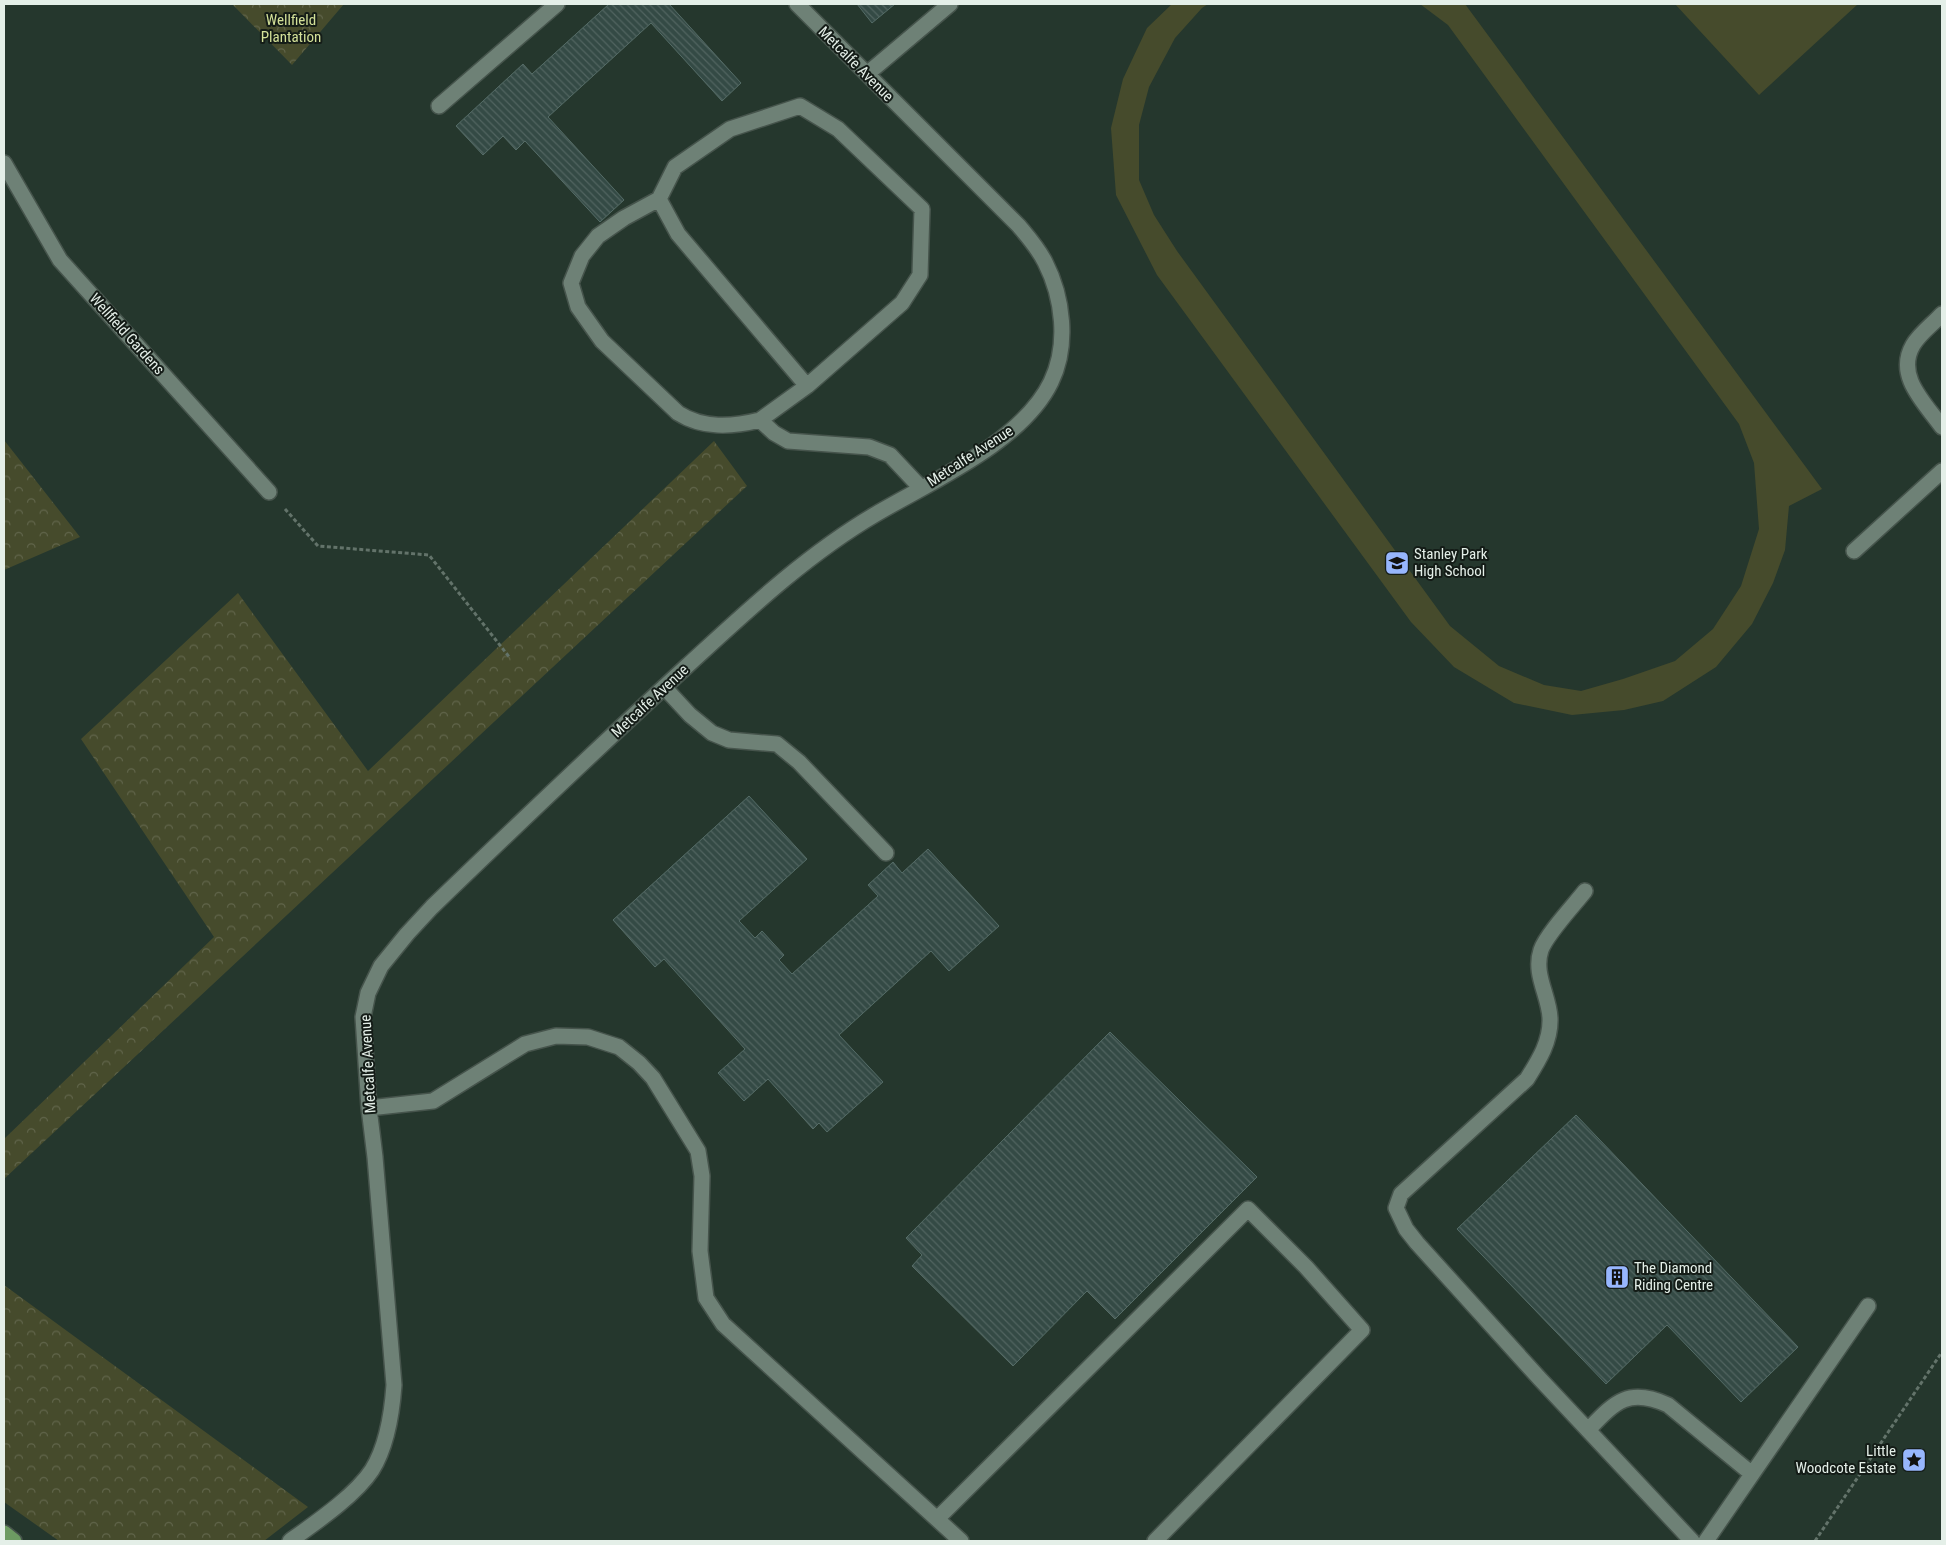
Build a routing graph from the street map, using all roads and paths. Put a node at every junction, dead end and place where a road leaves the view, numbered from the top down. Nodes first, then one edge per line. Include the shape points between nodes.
1 (557, 4) edge
2 (797, 4) edge
3 (950, 4) edge
4 (867, 74) junction
5 (439, 106) dead end
6 (4, 163) edge
7 (659, 199) junction
8 (1942, 314) edge
9 (807, 386) junction
10 (760, 420) junction
11 (1942, 427) edge
12 (1942, 471) edge
13 (921, 488) junction
14 (269, 492) joint
15 (1854, 551) dead end
16 (510, 658) dead end
17 (664, 687) junction
18 (886, 852) dead end
19 (1585, 891) dead end
20 (369, 1108) junction
21 (1868, 1306) dead end
22 (1942, 1352) edge
23 (1588, 1430) junction
24 (1752, 1474) junction
25 (937, 1519) junction
26 (4, 1533) edge
27 (14, 1541) edge
28 (290, 1541) edge
29 (961, 1541) edge
30 (1155, 1541) edge
31 (1692, 1541) edge
32 (1706, 1541) edge
33 (1815, 1541) edge

1 - 5 street
2 - 4 street, Metcalfe Avenue
3 - 4 street
4 - 13 street, Metcalfe Avenue via 1036,246 1046,263 1060,305 1059,359 1040,402 1001,439
6 - 14 street, Wellfield Gardens via 60,260
7 - 9 street via 678,234
7 - 9 street via 676,167 730,129 800,106 838,129 922,209 920,275 902,303
7 - 10 street via 598,236 582,256 572,283 578,307 602,341 678,413 691,421 707,424 737,425
8 - 11 street via 1913,345 1907,370 1912,385
9 - 10 street
10 - 13 street via 774,434 788,441 869,447 890,455
12 - 15 street
13 - 17 street, Metcalfe Avenue via 817,553 767,593
14 - 16 path via 318,546 429,556
17 - 18 street via 712,733 729,740 777,744 799,762
17 - 20 street, Metcalfe Avenue via 432,907 381,966 368,993 363,1018
19 - 23 street via 1541,950 1541,986 1550,1018 1548,1037 1540,1058 1527,1079 1400,1194 1396,1208 1417,1243
20 - 25 street via 433,1101 525,1044 556,1036 588,1037 619,1047 653,1078 698,1151 702,1176 700,1251 706,1298 723,1324
20 - 28 street, Metcalfe Avenue via 394,1385 389,1426 371,1471 345,1500
21 - 24 street
22 - 33 path
23 - 24 street via 1621,1400 1638,1396 1654,1399 1668,1405
23 - 31 street
24 - 32 street
25 - 29 street
25 - 30 street via 1248,1209 1362,1330
26 - 27 main road

